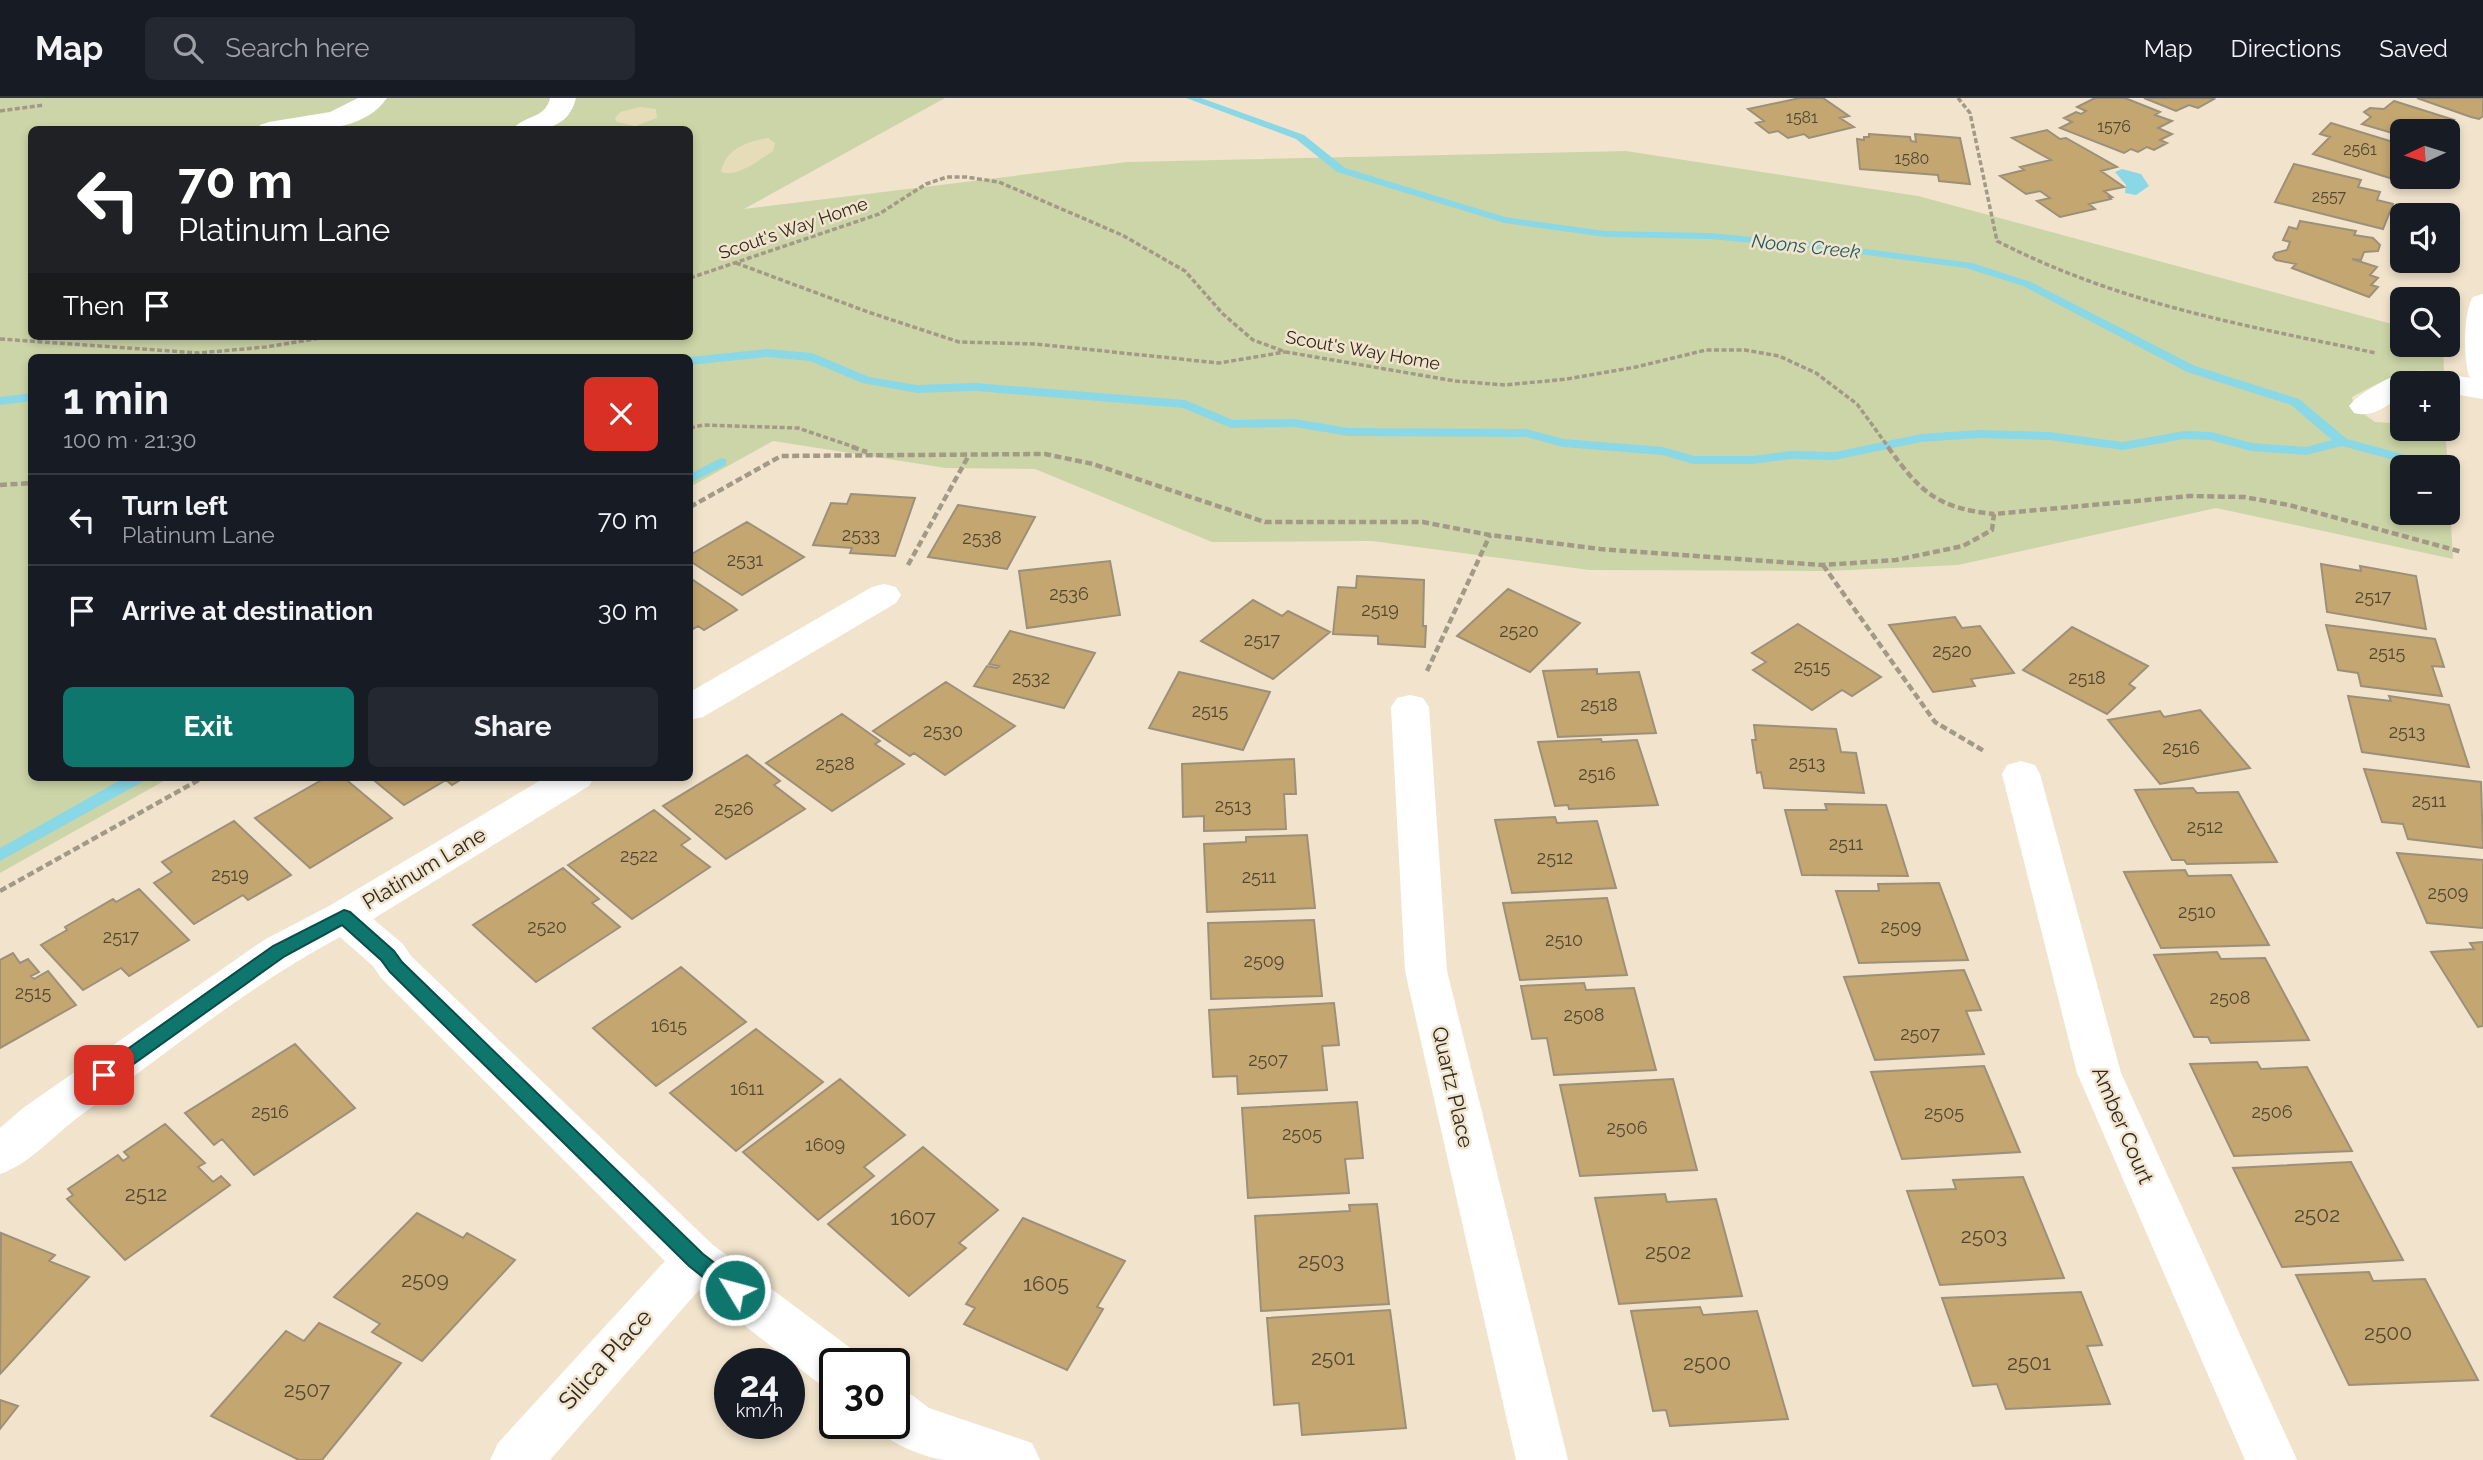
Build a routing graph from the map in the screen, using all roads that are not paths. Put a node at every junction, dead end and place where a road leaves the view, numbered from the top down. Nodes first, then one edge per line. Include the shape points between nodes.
1 (374, 98) edge
2 (563, 98) edge
3 (293, 126) edge
4 (534, 126) edge
5 (2482, 320) edge
6 (2483, 375) edge
7 (2483, 390) edge
8 (2365, 406) dead end
9 (884, 596) road end
10 (693, 706) edge
11 (1410, 707) road end
12 (2021, 774) road end
13 (568, 781) edge
14 (344, 917) junction
15 (0, 1155) edge
16 (696, 1260) junction
17 (819, 1354) edge
18 (910, 1424) edge
19 (516, 1460) edge
20 (1013, 1460) edge
21 (1542, 1460) edge
22 (2271, 1460) edge

1 - 3 street via 328,120
2 - 4 street via 553,117
5 - 6 street
7 - 8 street via 2419,379 2400,383
9 - 10 street
11 - 21 street, Quartz Place via 1426,971
12 - 22 street, Amber Court via 2099,1073
13 - 14 street, Platinum Lane
14 - 15 street, Platinum Lane via 279,951 39,1121
14 - 16 street
16 - 17 street
16 - 19 street, Silica Place
18 - 20 street

